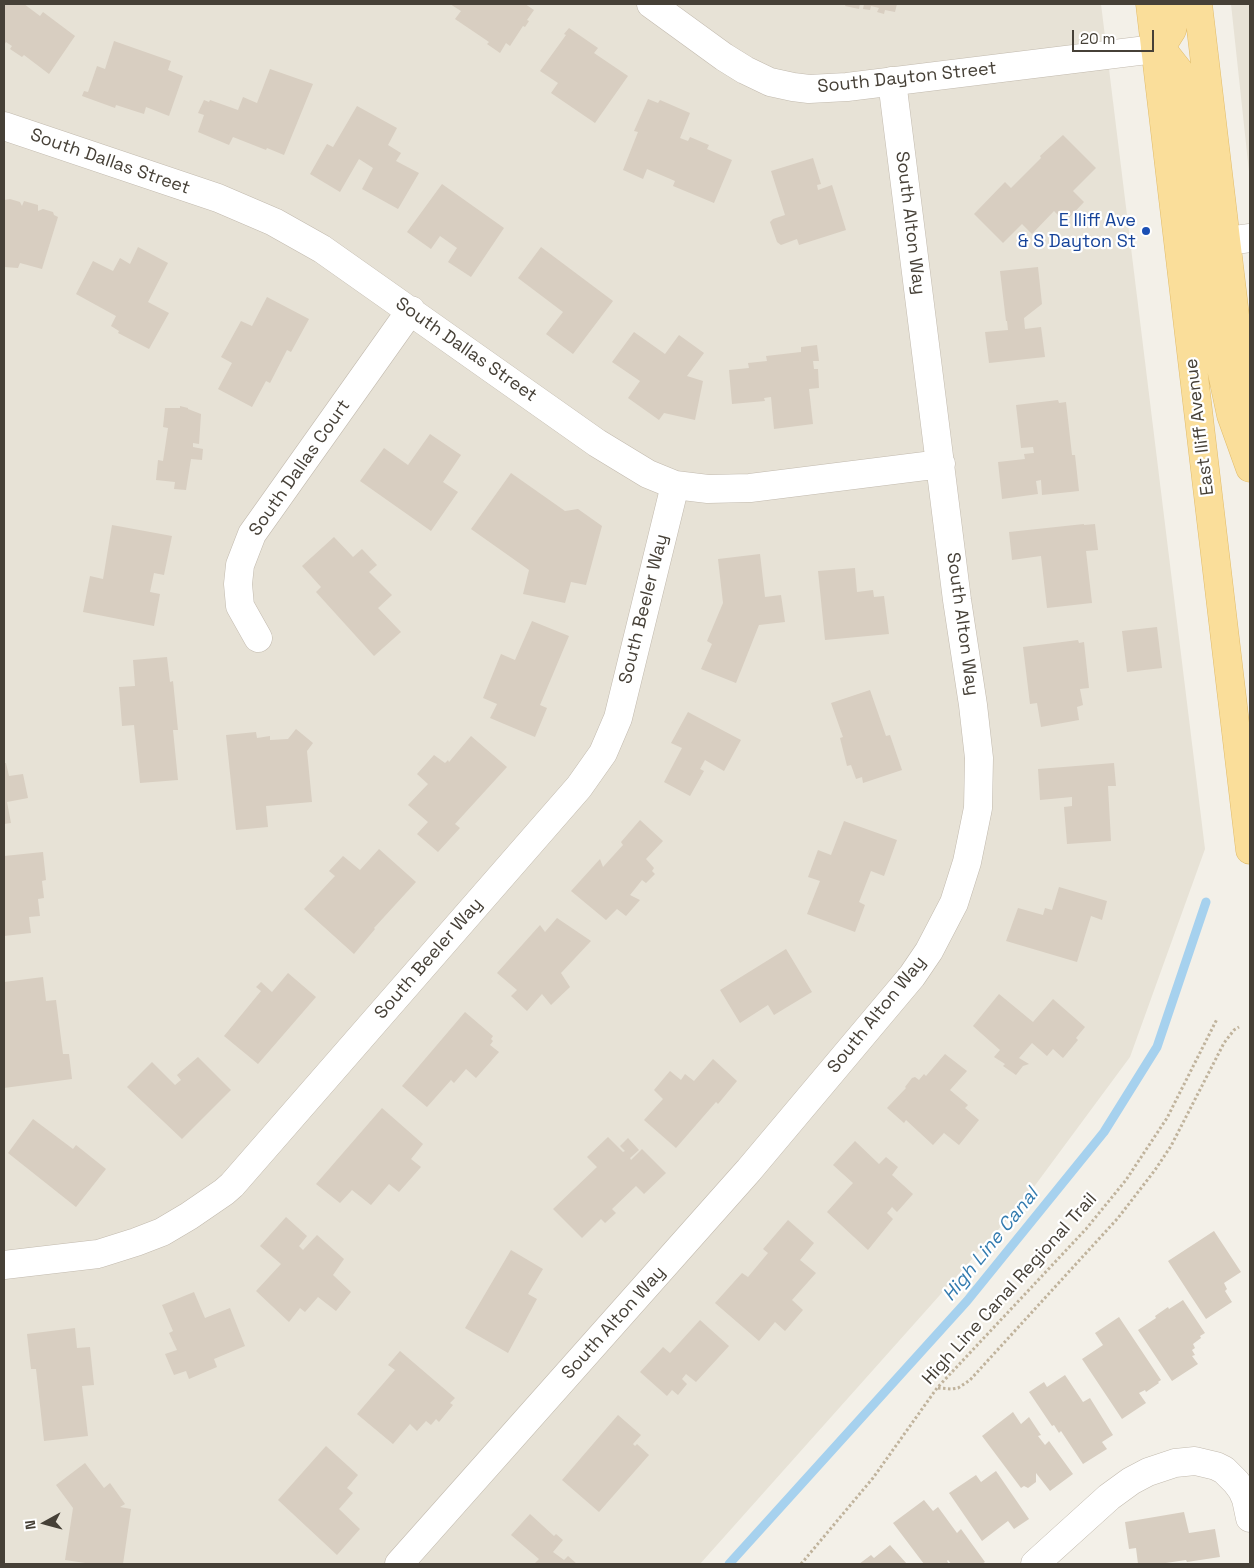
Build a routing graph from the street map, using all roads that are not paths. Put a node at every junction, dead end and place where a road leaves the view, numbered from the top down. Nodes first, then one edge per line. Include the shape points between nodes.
1 (651, 4) edge
2 (1150, 4) edge
3 (1174, 4) edge
4 (1198, 4) edge
5 (1155, 49) junction
6 (892, 81) junction
7 (4, 126) edge
8 (1238, 240) edge
9 (411, 310) junction
10 (1250, 442) edge
11 (940, 464) junction
12 (1250, 468) edge
13 (674, 485) junction
14 (258, 638) dead end
15 (1250, 850) edge
16 (4, 1265) edge
17 (1250, 1518) edge
18 (399, 1564) edge
19 (1035, 1564) edge

1 - 6 street, South Dayton Street via 724,57 770,82 809,89
2 - 5 main road, East Iliff Avenue
3 - 5 main road via 1172,30
4 - 8 main road
5 - 6 street, South Dayton Street
5 - 12 main road via 1168,57 1184,84 1218,354 1231,415
5 - 15 main road, East Iliff Avenue
6 - 11 street, South Alton Way
7 - 9 street, South Dallas Street via 218,198 274,222 322,249
8 - 10 main road
9 - 13 street, South Dallas Street via 597,444 648,474
9 - 14 street, South Dallas Court via 252,534 240,565 238,584 240,606
11 - 13 street, South Dallas Street via 750,488 708,489
11 - 18 street, South Alton Way via 980,758 978,808 967,862 954,903 912,976 750,1170
13 - 16 street, South Beeler Way via 618,718 603,753 579,787 224,1192 162,1232 136,1242 98,1254
17 - 19 street via 1242,1490 1224,1470 1196,1461 1175,1463 1131,1481

